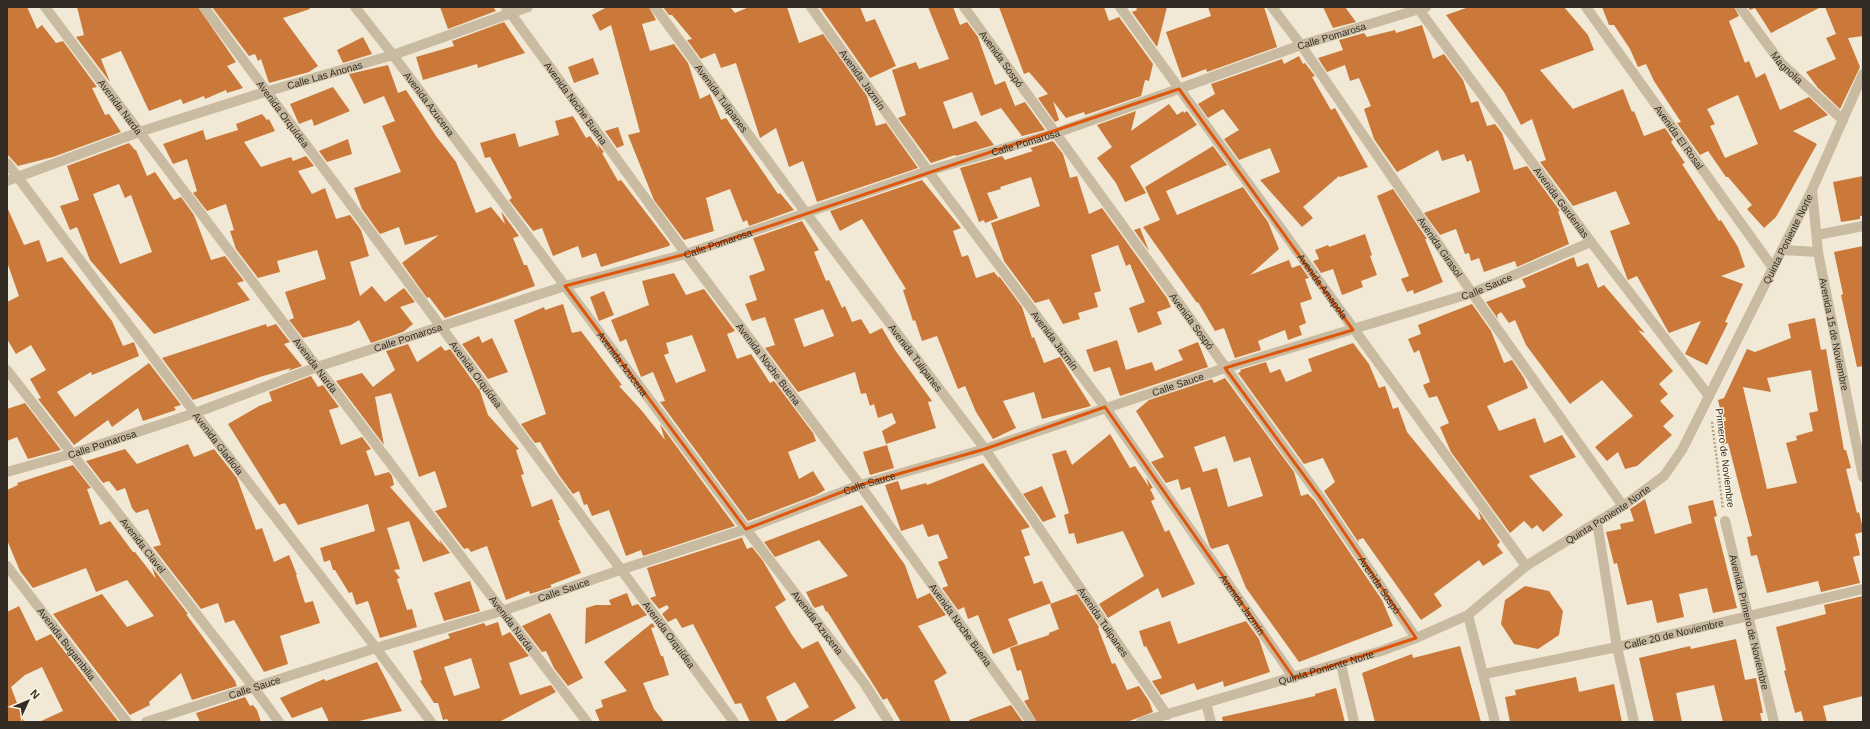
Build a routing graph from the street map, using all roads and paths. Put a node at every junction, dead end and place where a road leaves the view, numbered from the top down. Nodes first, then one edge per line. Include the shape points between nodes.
1 (45, 7) edge
2 (204, 7) edge
3 (354, 7) edge
4 (528, 7) edge
5 (654, 7) edge
6 (811, 7) edge
7 (964, 7) edge
8 (1120, 7) edge
9 (1272, 7) edge
10 (1586, 7) edge
11 (1740, 7) edge
12 (1420, 8) edge
13 (508, 10) edge
14 (1301, 45) junction
15 (392, 55) junction
16 (1863, 74) edge
17 (1179, 89) junction
18 (265, 92) junction
19 (1842, 120) junction
20 (139, 132) junction
21 (1056, 132) junction
22 (7, 163) edge
23 (928, 171) junction
24 (18, 177) junction
25 (7, 181) edge
26 (1812, 190) junction
27 (806, 213) junction
28 (1863, 226) edge
29 (1817, 235) junction
30 (1591, 242) junction
31 (1782, 250) junction
32 (1818, 252) junction
33 (686, 254) junction
34 (1773, 268) junction
35 (565, 286) junction
36 (1472, 293) junction
37 (439, 327) junction
38 (1353, 330) junction
39 (316, 367) junction
40 (1225, 368) junction
41 (7, 370) edge
42 (1709, 396) junction
43 (1105, 407) junction
44 (195, 413) junction
45 (1712, 419) dead end
46 (985, 449) junction
47 (71, 454) junction
48 (7, 472) edge
49 (1863, 477) edge
50 (860, 485) junction
51 (1623, 506) junction
52 (1725, 521) joint
53 (1597, 522) junction
54 (746, 529) junction
55 (7, 566) edge
56 (1526, 566) junction
57 (620, 570) junction
58 (1863, 590) edge
59 (502, 611) junction
60 (1468, 615) junction
61 (1749, 617) junction
62 (1416, 638) junction
63 (1617, 647) junction
64 (376, 648) junction
65 (1341, 664) junction
66 (1484, 674) junction
67 (1294, 678) junction
68 (254, 688) junction
69 (1206, 703) junction
70 (1167, 715) junction
71 (126, 722) edge
72 (146, 722) edge
73 (279, 722) edge
74 (431, 722) edge
75 (587, 722) edge
76 (734, 722) edge
77 (889, 722) edge
78 (1030, 722) edge
79 (1141, 722) edge
80 (1211, 722) edge
81 (1354, 722) edge
82 (1494, 722) edge
83 (1634, 722) edge
84 (1774, 722) edge

1 - 20 street, Avenida Narda
2 - 18 street, Avenida Orquídea
3 - 15 street, Avenida Azucena
4 - 13 street, Calle Las Anonas
5 - 27 street, Avenida Tulipanes
6 - 23 street, Avenida Jazmín
7 - 21 street, Avenida Sospó
8 - 17 street, Avenida Amapola
9 - 14 street, Avenida Girasol
10 - 34 street, Avenida El Rosal
11 - 19 street, Magnolia via 1781,63
12 - 14 street, Calle Pomarosa
12 - 30 street, Avenida Gardenias
13 - 15 street, Calle Las Anonas
13 - 33 street, Avenida Noche Buena
14 - 17 street, Calle Pomarosa
14 - 36 street, Avenida Girasol
15 - 18 street, Calle Las Anonas
15 - 35 street, Avenida Azucena
16 - 19 street, Quinta Poniente Norte
17 - 21 street, Calle Pomarosa
17 - 38 street, Avenida Amapola
18 - 20 street, Calle Las Anonas
18 - 37 street, Avenida Orquídea
19 - 26 street, Quinta Poniente Norte
20 - 24 street, Calle Las Anonas
20 - 39 street, Avenida Narda
21 - 23 street, Calle Pomarosa
21 - 40 street, Avenida Sospó
22 - 24 street, Avenida Gladiola
23 - 27 street, Calle Pomarosa
23 - 43 street, Avenida Jazmín
24 - 25 street, Calle Las Anonas
24 - 44 street, Avenida Gladiola
26 - 29 street, Avenida 15 de Noviembre
26 - 31 street, Quinta Poniente Norte
27 - 33 street, Calle Pomarosa
27 - 46 street, Avenida Tulipanes
28 - 29 street
29 - 32 street, Avenida 15 de Noviembre
30 - 36 street, Calle Sauce
30 - 42 street, Avenida Gardenias
31 - 32 street
31 - 34 street, Quinta Poniente Norte
32 - 49 street, Avenida 15 de Noviembre
33 - 35 street, Calle Pomarosa
33 - 50 street, Avenida Noche Buena
34 - 42 street, Quinta Poniente Norte
35 - 37 street, Calle Pomarosa
35 - 54 street, Avenida Azucena
36 - 38 street, Calle Sauce
36 - 51 street, Avenida Girasol
37 - 39 street, Calle Pomarosa
37 - 57 street, Avenida Orquídea
38 - 40 street, Calle Sauce
38 - 56 street, Avenida Amapola
39 - 44 street, Calle Pomarosa
39 - 59 street, Avenida Narda
40 - 43 street, Calle Sauce
40 - 62 street, Avenida Sospó via 1322,500
41 - 47 street, Avenida Clavel
42 - 51 street, Quinta Poniente Norte via 1682,450 1664,476
43 - 46 street, Calle Sauce
43 - 67 street, Avenida Jazmín
44 - 47 street, Calle Pomarosa
44 - 64 street, Avenida Gladiola
45 - 52 path, Primero de Noviembre
46 - 50 street, Calle Sauce
46 - 70 street, Avenida Tulipanes
47 - 48 street, Calle Pomarosa
47 - 68 street, Avenida Clavel
50 - 54 street, Calle Sauce
50 - 78 street, Avenida Noche Buena
51 - 53 street, Quinta Poniente Norte
52 - 61 street, Avenida Primero de Noviembre
53 - 56 street, Quinta Poniente Norte
53 - 63 street
54 - 57 street, Calle Sauce
54 - 77 street, Avenida Azucena via 864,683
55 - 71 street, Avenida Bugambilia
56 - 60 street, Quinta Poniente Norte
57 - 59 street, Calle Sauce
57 - 76 street, Avenida Orquídea
58 - 61 street, Calle 20 de Noviembre
59 - 64 street, Calle Sauce
59 - 75 street, Avenida Narda
60 - 62 street, Quinta Poniente Norte
60 - 66 street
61 - 63 street, Calle 20 de Noviembre
61 - 84 street, Avenida Primero de Noviembre
62 - 65 street, Quinta Poniente Norte
63 - 66 street, Calle 20 de Noviembre
63 - 83 street
64 - 68 street, Calle Sauce
64 - 74 street, Avenida Gladiola
65 - 67 street, Quinta Poniente Norte
65 - 81 street
66 - 82 street
67 - 69 street, Quinta Poniente Norte
68 - 72 street, Calle Sauce
68 - 73 street, Avenida Clavel
69 - 70 street, Quinta Poniente Norte
69 - 80 street
70 - 79 street, Quinta Poniente Norte

